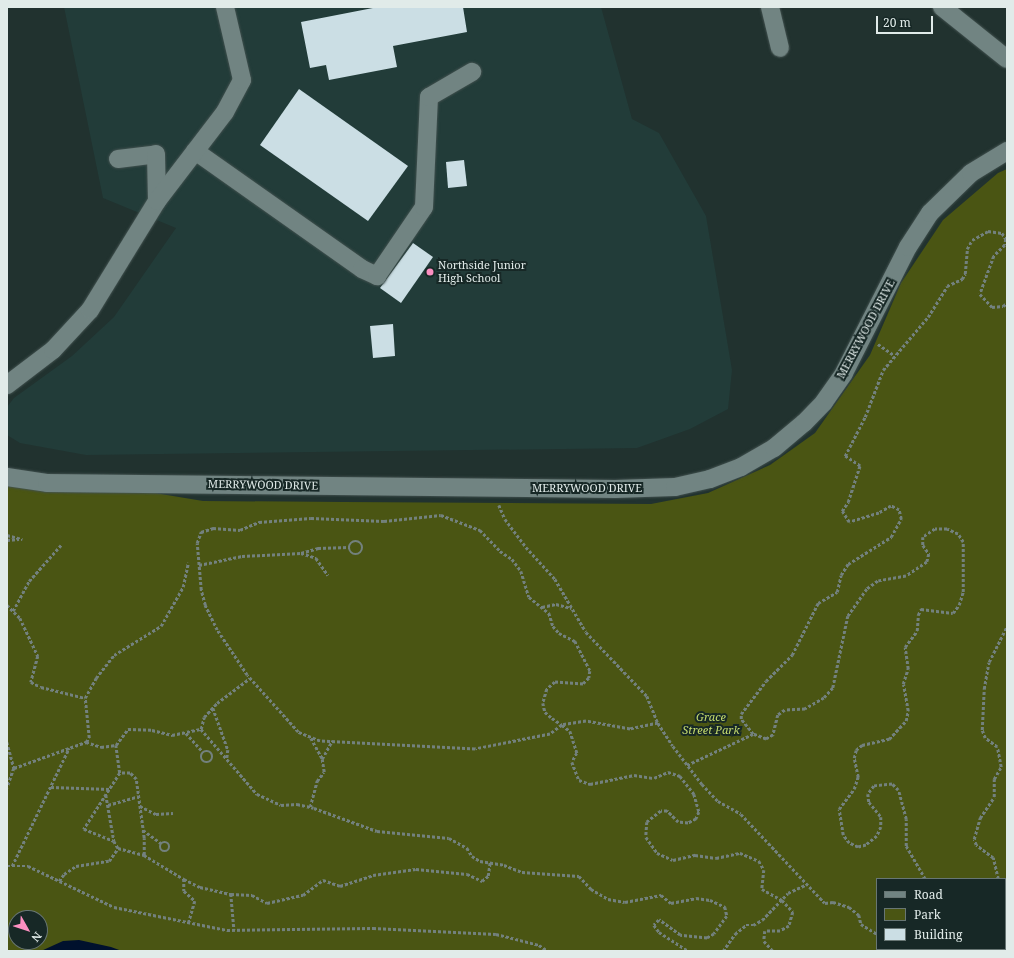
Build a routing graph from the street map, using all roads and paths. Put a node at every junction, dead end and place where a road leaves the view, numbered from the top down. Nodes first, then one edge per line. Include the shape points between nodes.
1 (225, 7) edge
2 (770, 7) edge
3 (942, 7) edge
4 (780, 48) dead end
5 (1007, 59) edge
6 (472, 72) dead end
7 (195, 150) junction
8 (1007, 151) edge
9 (118, 158) dead end
10 (157, 201) junction
11 (1007, 303) edge
12 (7, 385) edge
13 (7, 477) edge
14 (495, 488) junction
15 (7, 535) edge
16 (7, 540) edge
17 (61, 545) dead end
18 (349, 547) junction
19 (301, 553) junction
20 (188, 563) dead end
21 (199, 565) junction
22 (328, 575) dead end
23 (7, 605) edge
24 (542, 607) junction
25 (572, 608) junction
26 (13, 611) junction
27 (1007, 626) edge
28 (250, 678) junction
29 (85, 698) junction
30 (213, 707) junction
31 (658, 722) junction
32 (562, 725) junction
33 (200, 729) junction
34 (186, 733) junction
35 (753, 734) junction
36 (310, 737) junction
37 (7, 742) edge
38 (86, 742) junction
39 (332, 742) junction
40 (116, 745) junction
41 (70, 748) junction
42 (203, 752) junction
43 (227, 759) junction
44 (322, 759) junction
45 (687, 765) junction
46 (14, 768) junction
47 (120, 773) junction
48 (50, 787) junction
49 (7, 788) edge
50 (110, 789) junction
51 (106, 794) junction
52 (139, 796) junction
53 (108, 805) junction
54 (140, 806) junction
55 (310, 807) junction
56 (173, 813) dead end
57 (142, 830) junction
58 (114, 841) junction
59 (161, 843) junction
60 (118, 848) junction
61 (144, 856) junction
62 (490, 862) junction
63 (7, 866) edge
64 (12, 866) junction
65 (924, 878) edge
66 (998, 878) edge
67 (184, 879) junction
68 (59, 881) junction
69 (806, 884) junction
70 (231, 894) junction
71 (782, 900) junction
72 (189, 922) junction
73 (234, 930) junction
74 (876, 933) edge
75 (548, 951) edge
76 (688, 951) edge
77 (723, 951) edge
78 (773, 951) edge

1 - 7 street via 242,80 225,112
2 - 4 street
3 - 5 street
6 - 7 street via 428,97 424,207 378,276 362,268
7 - 10 street
8 - 14 street, MERRYWOOD DRIVE via 972,173 930,213 908,247 844,373 824,402 774,448 722,475 675,486 616,489
9 - 10 street via 156,154
10 - 12 street via 90,310 53,350
11 - 35 path via 992,307 980,294 994,256 1005,245 1006,239 1002,233 988,231 972,240 967,249 965,274 962,279 947,286 928,318 883,370 866,417 845,456 860,466 848,502 842,510 849,522 879,513 891,506 899,510 901,519 891,537 848,564 841,575 837,592 818,603 792,654 744,708 741,720
13 - 14 street, MERRYWOOD DRIVE via 47,482
14 - 25 path via 505,519 555,579
15 - 16 path via 22,539
17 - 26 path via 29,581
18 - 18 path via 350,552 356,555 363,549 361,542 357,540
18 - 19 path via 318,548
19 - 21 path via 242,556
19 - 22 path via 316,558
20 - 29 path via 183,587 161,626 114,655 96,678
21 - 24 path via 197,543 202,532 213,528 240,530 259,522 310,518 384,521 441,515 480,530 500,551 512,559 521,571 529,597
21 - 28 path via 205,605 217,630
23 - 26 path
24 - 25 path via 556,604
24 - 32 path via 549,613 553,626 559,633 575,641 590,670 589,678 582,684 554,682 547,689 545,712
25 - 31 path via 586,632 647,696
26 - 29 path via 20,618 38,656 31,682 41,688
27 - 66 path via 989,662 984,689 982,730 985,738 997,747 1001,767 994,779 994,797 980,818 974,839 976,845 993,858
28 - 30 path
28 - 36 path via 298,732
29 - 38 path via 89,738
30 - 33 path via 204,717
30 - 43 path via 228,750
31 - 32 path via 630,729 586,721
31 - 45 path
32 - 39 path via 550,734 475,749
32 - 71 path via 570,731 575,746 577,753 572,762 579,780 590,784 634,775 654,778 668,772 680,776 694,794 699,812 696,819 688,823 678,822 667,811 661,811 647,822 646,837 657,854 673,860 695,855 716,858 740,853 759,861 764,870 762,889
33 - 34 path
33 - 43 path
34 - 40 path via 172,735 152,730 128,729
34 - 42 path
35 - 45 path
35 - 65 path via 766,739 773,734 781,712 805,709 824,698 833,688 848,616 867,589 878,581 906,576 927,562 929,554 923,545 923,537 935,530 947,529 958,534 963,542 963,592 959,605 953,613 922,608 918,615 918,632 905,647 908,669 903,684 908,711 906,721 889,739 862,745 856,750 854,758 858,777 854,789 839,809 843,835 849,843 858,847 866,845 877,836 881,827 881,816 869,802 868,794 874,786 892,784 898,790 906,819 906,846
36 - 39 path
36 - 44 path
37 - 46 path
38 - 40 path via 101,747
38 - 41 path
39 - 44 path
40 - 47 path
41 - 46 path
41 - 48 path
42 - 42 path via 202,761 211,761 212,754
43 - 55 path via 238,775 257,794 281,805 297,804
44 - 55 path via 324,772 317,781
45 - 69 path via 718,801 741,814
46 - 49 path
47 - 50 path
47 - 52 path via 130,773 136,779
48 - 50 path
48 - 64 path
50 - 51 path
51 - 53 path
51 - 58 path via 84,829
52 - 53 path
52 - 54 path
53 - 58 path
54 - 56 path via 156,814
54 - 57 path
55 - 62 path via 377,831 449,838 467,848 472,856 480,861
57 - 59 path
57 - 61 path
58 - 60 path
59 - 59 path via 162,851 169,850 169,843
60 - 61 path
60 - 68 path via 109,861 76,866
61 - 67 path
62 - 70 path via 488,876 482,881 468,874 416,868 373,875 340,886 323,880 303,895 268,903 252,895
62 - 76 path via 522,872 579,876 591,889 608,899 625,902 660,895 672,903 696,898 710,900 725,907 727,916 714,934 707,938 680,935 659,920 654,925 658,932
63 - 64 path
64 - 68 path via 28,866
67 - 70 path via 200,887
67 - 72 path via 184,891 195,901
68 - 72 path via 114,907
69 - 71 path via 788,893
69 - 74 path via 825,903 833,902 859,915 861,924
70 - 73 path
71 - 77 path via 762,920 753,925 746,925 735,934
71 - 78 path via 793,912 792,921 780,931 766,931 764,942
72 - 73 path
73 - 75 path via 373,928 496,934 539,944

